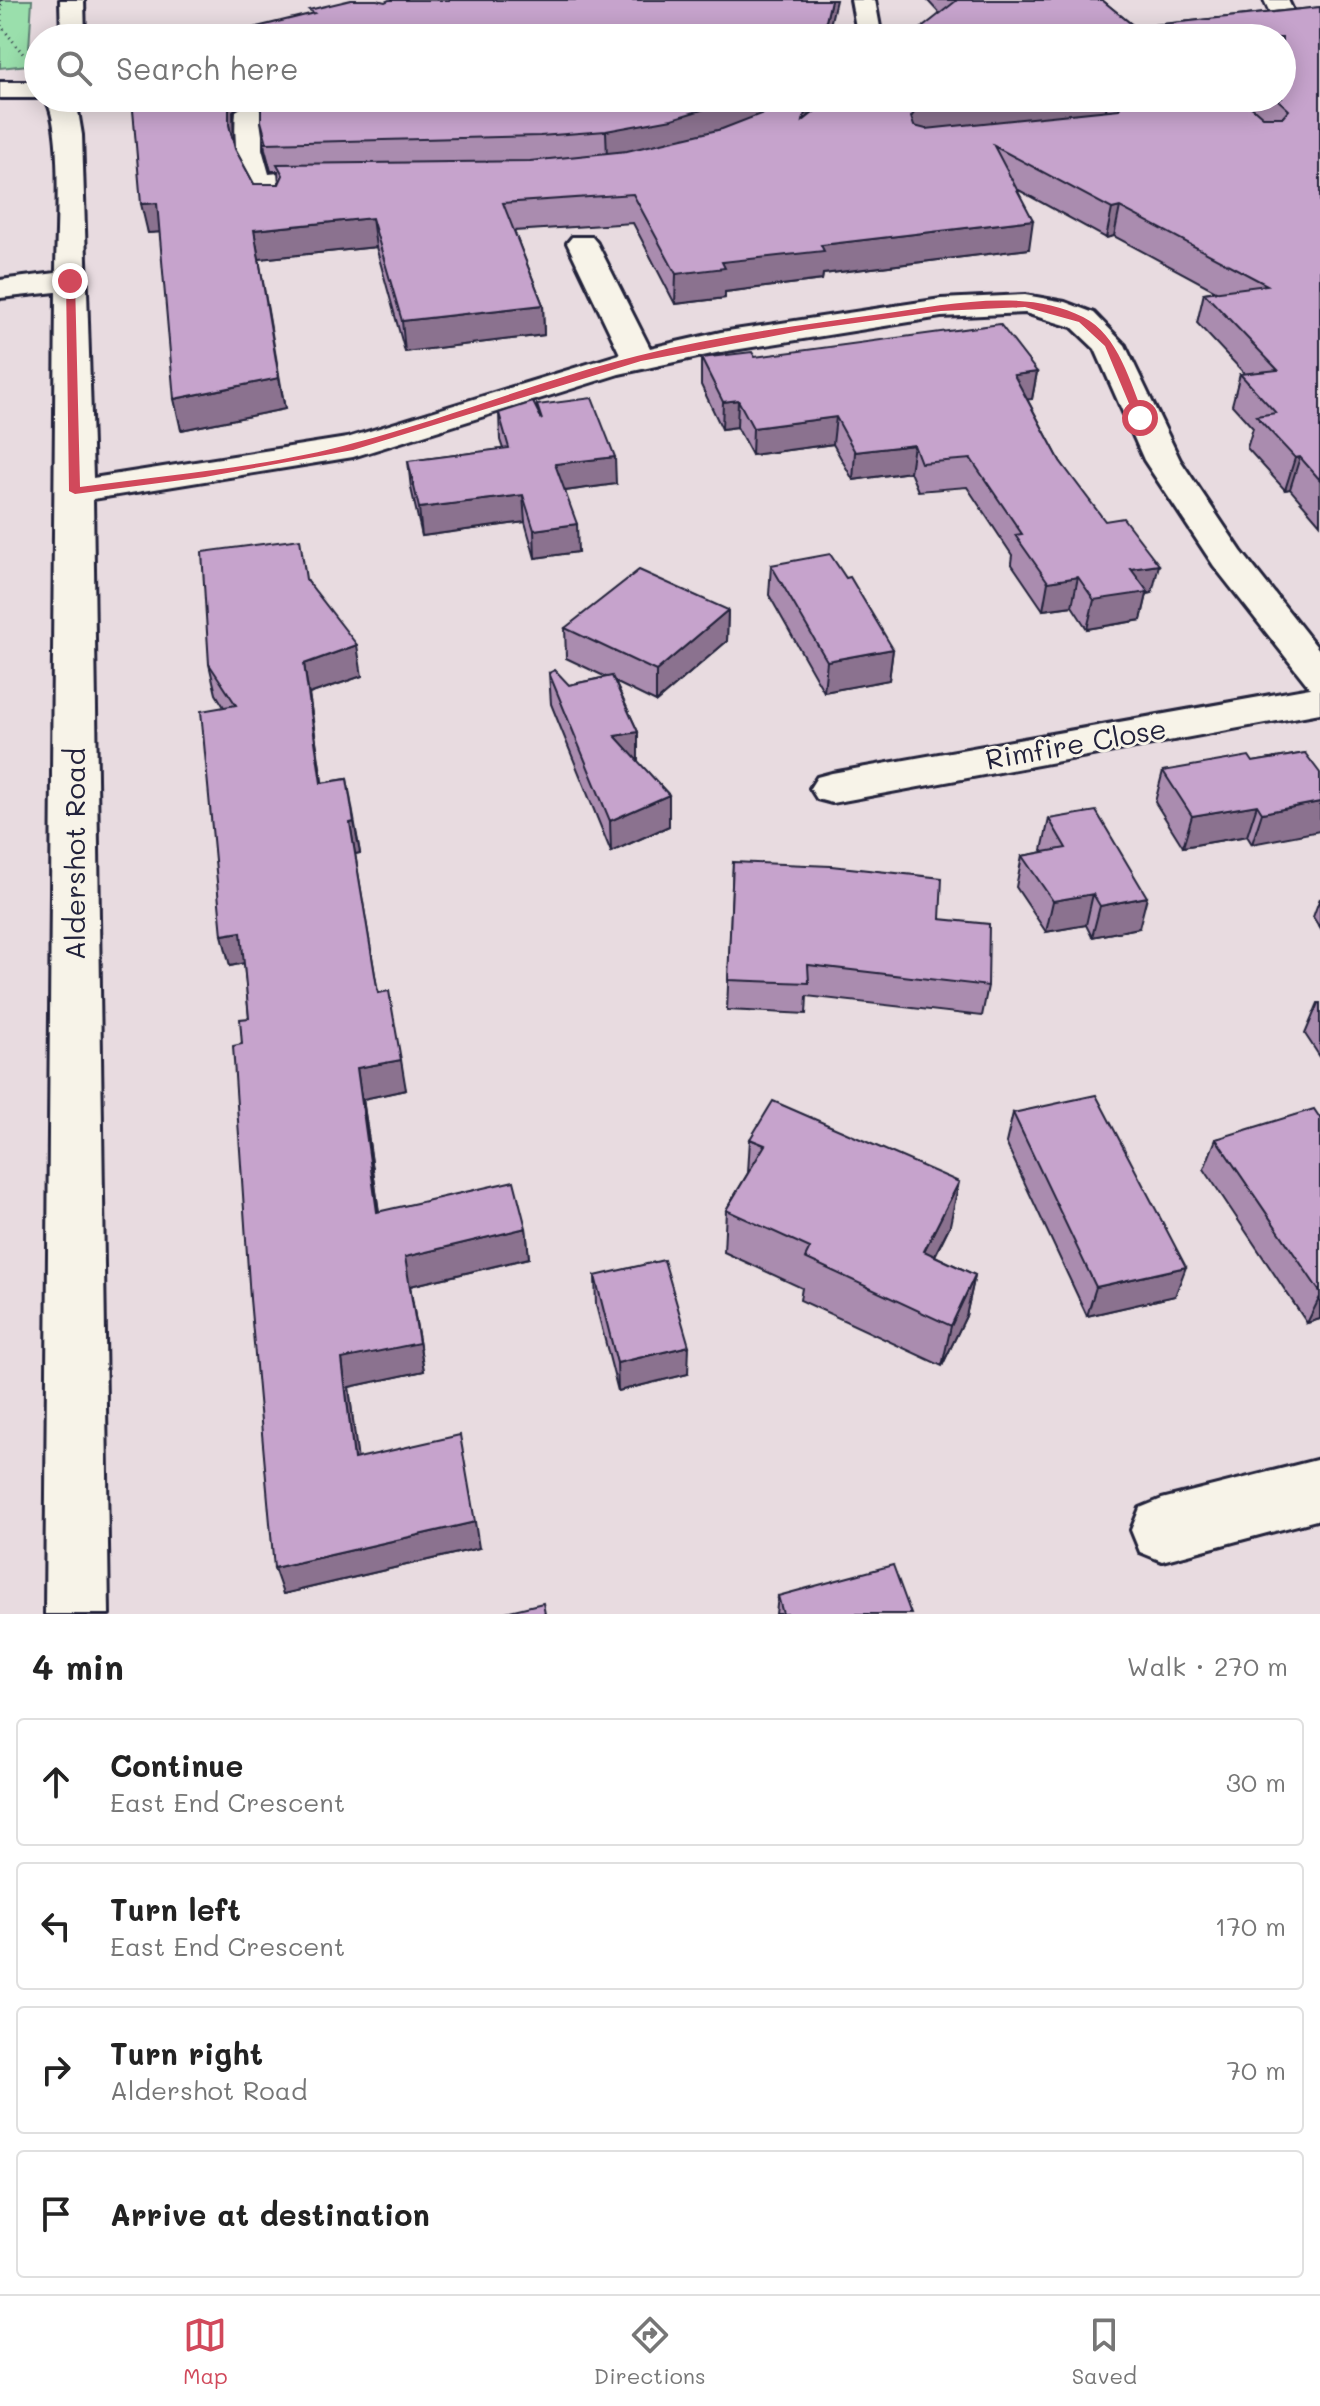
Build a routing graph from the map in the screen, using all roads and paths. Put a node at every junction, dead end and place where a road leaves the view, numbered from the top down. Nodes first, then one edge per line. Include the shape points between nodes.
1 (1, 0) edge
2 (72, 0) edge
3 (863, 0) edge
4 (1290, 15) edge
5 (73, 24) edge
6 (867, 24) edge
7 (1255, 24) edge
8 (24, 55) edge
9 (24, 88) edge
10 (0, 90) edge
11 (63, 112) edge
12 (249, 112) edge
13 (800, 112) edge
14 (732, 141) edge
15 (367, 175) edge
16 (582, 243) dead end
17 (70, 281) junction
18 (0, 289) edge
19 (639, 359) junction
20 (75, 491) junction
21 (1320, 678) edge
22 (1320, 700) edge
23 (832, 788) dead end
24 (1320, 1489) edge
25 (1162, 1530) dead end
26 (77, 1614) edge

1 - 8 path via 1,26
2 - 5 street
3 - 6 street
4 - 7 street
9 - 10 street
11 - 17 street, Aldershot Road via 68,117
12 - 15 street via 248,161 263,194
13 - 14 street
16 - 19 street
17 - 18 street
17 - 20 street, Aldershot Road
19 - 20 street via 353,447
19 - 21 street via 941,308 1025,304 1083,320 1109,345 1140,418 1190,504
20 - 26 street, Aldershot Road
22 - 23 street, Rimfire Close
24 - 25 street

